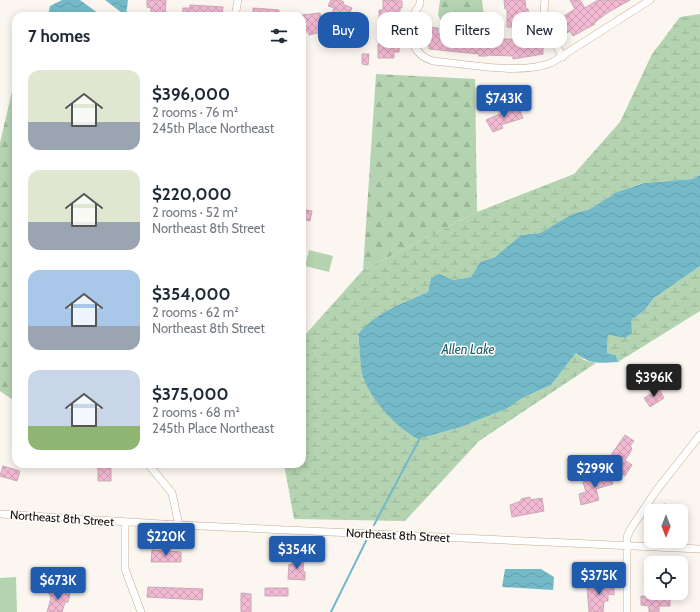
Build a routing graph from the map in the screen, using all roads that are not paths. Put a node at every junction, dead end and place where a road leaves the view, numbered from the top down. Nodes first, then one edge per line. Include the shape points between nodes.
1 (238, 0) edge
2 (420, 0) edge
3 (545, 0) edge
4 (650, 0) edge
5 (236, 12) edge
6 (563, 56) junction
7 (700, 435) edge
8 (151, 468) edge
9 (0, 514) edge
10 (125, 522) junction
11 (178, 525) junction
12 (628, 546) junction
13 (700, 549) edge
14 (141, 612) edge
15 (627, 612) edge

1 - 5 street
2 - 6 street via 411,29 414,47 425,59 532,68 551,63
3 - 6 street via 544,24
4 - 6 street
7 - 12 street via 656,491 630,530
8 - 11 street via 172,493
9 - 10 street, Northeast 8th Street
10 - 11 street, Northeast 8th Street
10 - 14 street via 126,569
11 - 12 street, Northeast 8th Street
12 - 13 street, Northeast 8th Street
12 - 15 street

